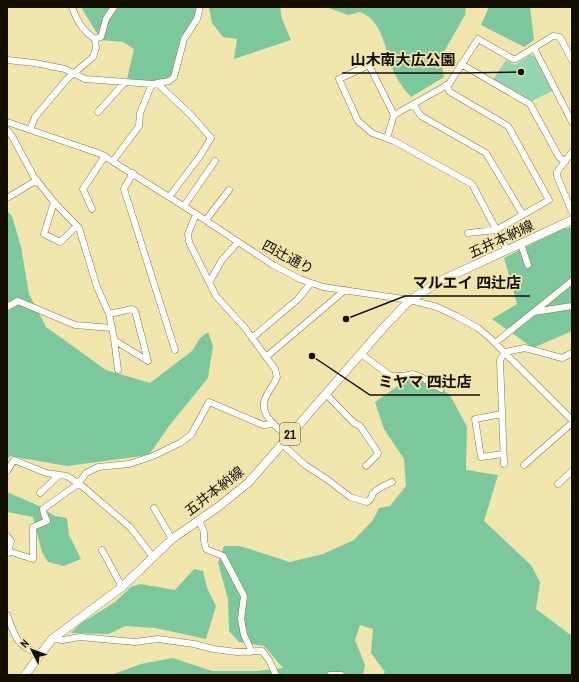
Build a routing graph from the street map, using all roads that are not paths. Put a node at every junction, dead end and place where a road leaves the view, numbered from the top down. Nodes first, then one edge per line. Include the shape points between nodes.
1 (72, 7) edge
2 (114, 7) edge
3 (200, 7) edge
4 (95, 39) junction
5 (534, 48) junction
6 (570, 52) edge
7 (7, 60) edge
8 (572, 60) edge
9 (461, 64) junction
10 (73, 73) junction
11 (126, 82) junction
12 (154, 84) junction
13 (446, 85) junction
14 (413, 104) junction
15 (98, 112) dead end
16 (394, 115) junction
17 (7, 122) edge
18 (572, 122) edge
19 (7, 130) edge
20 (30, 130) junction
21 (387, 138) junction
22 (572, 152) edge
23 (105, 156) junction
24 (113, 161) junction
25 (215, 162) dead end
26 (565, 162) junction
27 (133, 173) junction
28 (36, 180) junction
29 (229, 190) dead end
30 (170, 197) junction
31 (7, 198) edge
32 (54, 202) junction
33 (184, 206) junction
34 (92, 209) dead end
35 (572, 212) edge
36 (196, 214) junction
37 (523, 215) junction
38 (206, 220) junction
39 (572, 220) edge
40 (77, 226) junction
41 (496, 230) junction
42 (468, 233) dead end
43 (238, 242) junction
44 (521, 244) junction
45 (507, 250) junction
46 (528, 265) dead end
47 (210, 281) junction
48 (572, 281) edge
49 (311, 283) junction
50 (344, 290) junction
51 (410, 300) junction
52 (572, 306) edge
53 (7, 307) edge
54 (533, 312) junction
55 (109, 314) junction
56 (112, 328) junction
57 (252, 338) junction
58 (114, 340) junction
59 (495, 343) junction
60 (175, 350) dead end
61 (505, 352) junction
62 (572, 353) edge
63 (361, 354) junction
64 (266, 357) junction
65 (118, 370) dead end
66 (440, 390) dead end
67 (326, 394) junction
68 (502, 414) junction
69 (572, 421) edge
70 (274, 424) junction
71 (288, 437) junction
72 (282, 444) junction
73 (503, 454) junction
74 (504, 464) dead end
75 (524, 465) dead end
76 (366, 466) dead end
77 (7, 471) edge
78 (572, 471) edge
79 (59, 475) junction
80 (392, 482) dead end
81 (78, 484) junction
82 (558, 484) dead end
83 (40, 493) dead end
84 (154, 508) dead end
85 (200, 520) junction
86 (7, 536) edge
87 (172, 539) junction
88 (102, 550) dead end
89 (8, 553) edge
90 (153, 557) junction
91 (122, 586) junction
92 (7, 615) edge
93 (52, 639) junction
94 (250, 652) junction
95 (41, 655) junction
96 (25, 675) edge
97 (276, 675) edge
98 (330, 675) edge
99 (341, 675) edge

1 - 4 street via 81,26
2 - 4 street via 106,19 101,37
3 - 12 street via 197,19 184,39 174,77 169,81
4 - 10 street via 95,53
5 - 6 street via 557,36
5 - 9 street via 518,59 513,59 478,40
5 - 18 street
6 - 8 street
7 - 10 street via 35,63
9 - 13 street
9 - 26 street via 530,104 559,157
10 - 11 street via 85,79
10 - 20 street via 35,117
11 - 12 street
11 - 15 street
12 - 24 street via 140,113 139,126
12 - 30 street via 192,115 211,138
13 - 14 street
13 - 37 street via 450,92 508,126 549,200
14 - 16 street
14 - 37 street via 421,116 486,153
16 - 21 street
16 - 21 street via 369,65 339,79 358,121 372,133
17 - 20 street, 四辻通り
19 - 28 street
20 - 23 street, 四辻通り
21 - 41 street via 472,184
22 - 26 street
23 - 24 street, 四辻通り
23 - 34 street via 83,189
24 - 27 street, 四辻通り
25 - 33 street
26 - 35 street via 557,176
27 - 30 street, 四辻通り
27 - 60 street via 124,189
28 - 31 street
28 - 32 street
29 - 38 street
30 - 33 street, 四辻通り
32 - 40 street
32 - 40 street via 44,234 60,242
33 - 36 street, 四辻通り
36 - 38 street, 四辻通り
36 - 47 street via 188,234 189,242
37 - 41 street
38 - 43 street, 四辻通り
39 - 44 main road, 五井本納線 / 21
40 - 55 street via 97,288
41 - 42 street
41 - 45 street
43 - 47 street via 222,260
43 - 49 street, 四辻通り via 273,265
44 - 45 main road, 五井本納線 / 21
44 - 46 street
45 - 51 main road, 五井本納線 / 21 via 440,281
47 - 57 street via 216,296
48 - 54 street
49 - 50 street, 四辻通り
49 - 57 street via 298,299
50 - 51 street, 四辻通り
50 - 64 street
51 - 59 street, 四辻通り via 437,307 456,316 478,328
51 - 63 main road, 五井本納線 / 21
52 - 54 street
53 - 56 street via 18,301 75,325
54 - 59 street
55 - 56 street
55 - 58 street via 132,309 135,312 148,361
56 - 58 street
57 - 64 street
58 - 65 street
59 - 61 street, 四辻通り
61 - 62 street via 525,348 562,358
61 - 68 street via 500,360
61 - 69 street, 四辻通り
63 - 66 street via 391,376 413,374
63 - 67 main road, 五井本納線 / 21
64 - 70 street via 278,377 264,400 264,411
67 - 71 main road, 五井本納線 / 21
67 - 76 street via 360,426 376,448 377,455
68 - 73 street
68 - 73 street via 475,419 481,456
69 - 75 street
70 - 71 street
70 - 81 street via 263,425 209,402 191,435 180,443 129,464 98,467 86,474
71 - 72 main road, 五井本納線 / 21
72 - 80 street via 305,465 350,497 367,502 382,486
72 - 85 main road, 五井本納線 / 21 via 249,482
73 - 74 street
77 - 79 street via 14,460 46,473
78 - 82 street
79 - 81 street via 67,476
79 - 83 street
81 - 89 street via 43,509 47,521 33,527 33,559
81 - 90 street via 131,528
84 - 87 street
85 - 87 main road, 五井本納線 / 21
85 - 94 street via 206,549 223,556 244,596 241,619
86 - 89 street via 11,541
87 - 90 main road, 五井本納線 / 21
88 - 91 street
90 - 91 main road, 五井本納線 / 21
91 - 93 main road, 五井本納線 / 21
92 - 95 street via 21,644
93 - 94 street via 80,637 135,642 158,639 194,644 213,650
93 - 95 main road, 五井本納線 / 21
94 - 97 street via 262,651
95 - 96 main road, 五井本納線 / 21
98 - 99 street

